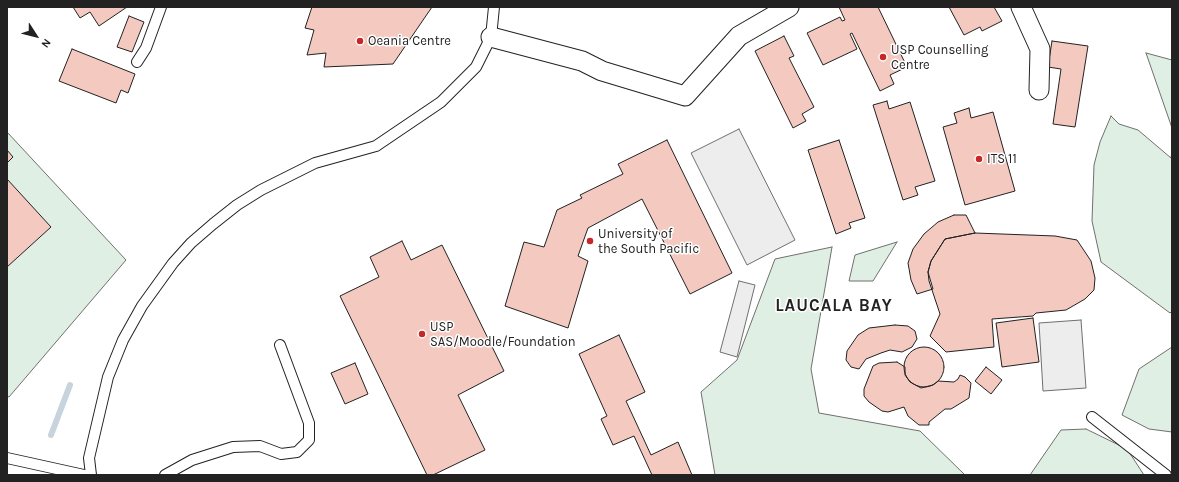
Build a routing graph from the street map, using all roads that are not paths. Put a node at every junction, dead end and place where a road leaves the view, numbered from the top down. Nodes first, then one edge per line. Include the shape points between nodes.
1 (161, 7) edge
2 (494, 7) edge
3 (789, 7) edge
4 (1021, 7) edge
5 (491, 37) junction
6 (137, 62) dead end
7 (1038, 90) dead end
8 (280, 345) dead end
9 (1092, 417) dead end
10 (7, 458) edge
11 (84, 475) edge
12 (91, 475) edge
13 (166, 475) edge
14 (1166, 475) edge

1 - 6 lane via 146,48
2 - 5 lane
3 - 5 street via 739,36 685,96 602,71 582,61
4 - 7 street via 1040,48
5 - 12 lane via 476,67 441,102 376,146 315,163 261,190 237,205 191,242 142,306 123,340 107,384 89,458
8 - 13 lane via 309,423 309,440 297,452 281,454 260,446 233,447 192,460
9 - 14 lane
10 - 11 lane

